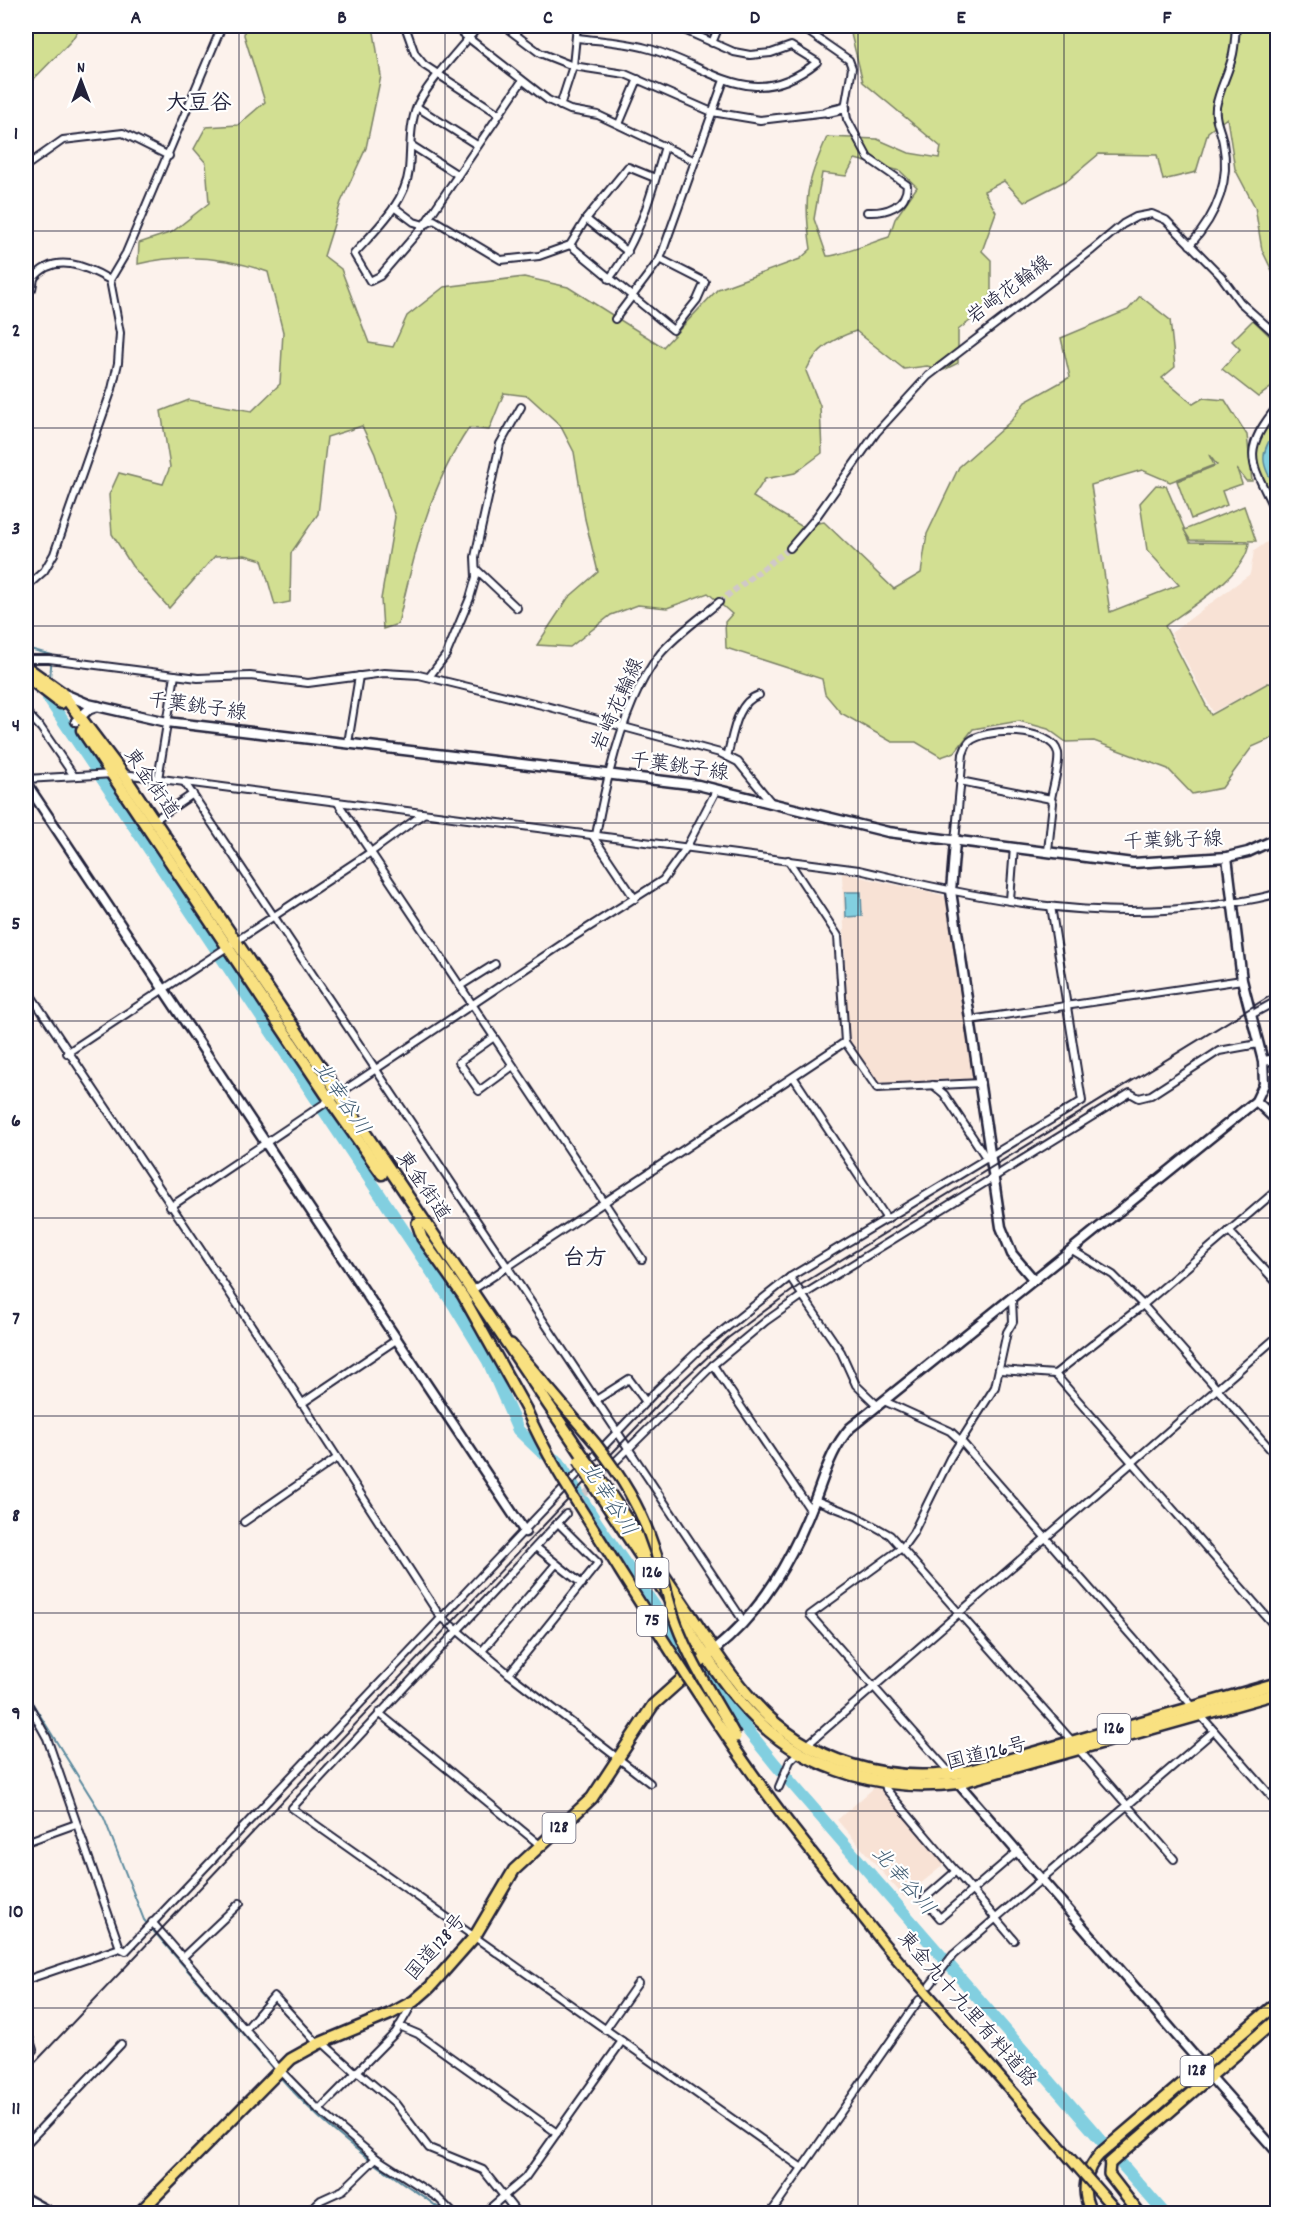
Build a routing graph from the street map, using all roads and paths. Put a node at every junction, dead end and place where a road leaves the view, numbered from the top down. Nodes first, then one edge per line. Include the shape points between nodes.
1 (222, 26) edge
2 (405, 26) edge
3 (453, 26) edge
4 (479, 26) edge
5 (504, 26) edge
6 (577, 26) edge
7 (675, 26) edge
8 (718, 26) edge
9 (800, 26) edge
10 (1236, 26) edge
11 (469, 38) junction
12 (578, 38) junction
13 (712, 43) junction
14 (573, 66) junction
15 (439, 76) junction
16 (638, 79) junction
17 (724, 80) junction
18 (522, 81) junction
19 (560, 106) junction
20 (417, 107) junction
21 (845, 108) junction
22 (712, 112) junction
23 (828, 112) joint
24 (499, 114) junction
25 (619, 124) junction
26 (411, 145) junction
27 (477, 145) junction
28 (665, 146) junction
29 (169, 156) junction
30 (695, 161) junction
31 (26, 171) edge
32 (458, 175) junction
33 (656, 178) junction
34 (394, 207) junction
35 (867, 212) dead end
36 (586, 219) junction
37 (424, 225) junction
38 (1190, 244) junction
39 (570, 245) junction
40 (628, 252) junction
41 (26, 260) edge
42 (660, 260) junction
43 (34, 278) junction
44 (609, 279) junction
45 (110, 280) junction
46 (26, 292) edge
47 (633, 299) junction
48 (615, 319) dead end
49 (1278, 336) edge
50 (1278, 406) edge
51 (521, 407) dead end
52 (1278, 518) edge
53 (790, 548) tunnel mouth
54 (476, 569) junction
55 (26, 587) edge
56 (719, 602) tunnel mouth
57 (517, 608) dead end
58 (26, 659) edge
59 (26, 667) edge
60 (175, 675) junction
61 (26, 676) edge
62 (359, 676) junction
63 (429, 677) junction
64 (61, 692) junction
65 (759, 695) dead end
66 (99, 706) junction
67 (26, 712) edge
68 (78, 719) junction
69 (167, 722) junction
70 (625, 728) junction
71 (348, 743) junction
72 (727, 757) junction
73 (117, 774) junction
74 (607, 775) junction
75 (74, 776) junction
76 (158, 779) junction
77 (26, 781) edge
78 (960, 781) junction
79 (185, 783) junction
80 (717, 789) junction
81 (193, 794) junction
82 (1051, 799) junction
83 (770, 801) junction
84 (338, 803) junction
85 (423, 814) junction
86 (159, 817) dead end
87 (594, 835) junction
88 (1278, 838) edge
89 (955, 842) junction
90 (1014, 847) junction
91 (686, 848) junction
92 (1048, 851) junction
93 (371, 852) junction
94 (1227, 857) junction
95 (788, 860) junction
96 (951, 891) junction
97 (1278, 893) edge
98 (635, 899) junction
99 (1010, 900) junction
100 (1231, 903) junction
101 (1051, 906) junction
102 (272, 917) junction
103 (232, 944) junction
104 (495, 964) dead end
105 (1242, 980) junction
106 (460, 986) junction
107 (26, 988) edge
108 (163, 990) junction
109 (1278, 1000) edge
110 (473, 1005) junction
111 (1068, 1005) junction
112 (1251, 1015) junction
113 (970, 1020) junction
114 (494, 1037) junction
115 (844, 1042) junction
116 (1258, 1044) junction
117 (68, 1053) junction
118 (1278, 1059) edge
119 (1263, 1061) junction
120 (513, 1066) junction
121 (376, 1070) junction
122 (794, 1078) junction
123 (981, 1083) junction
124 (933, 1085) junction
125 (333, 1097) junction
126 (1256, 1101) junction
127 (1278, 1129) edge
128 (265, 1144) junction
129 (989, 1158) junction
130 (994, 1178) junction
131 (1278, 1189) edge
132 (604, 1202) junction
133 (170, 1208) junction
134 (887, 1219) junction
135 (417, 1223) junction
136 (1229, 1231) junction
137 (1072, 1250) junction
138 (642, 1259) dead end
139 (507, 1266) junction
140 (790, 1278) junction
141 (1034, 1280) junction
142 (1278, 1284) edge
143 (471, 1291) junction
144 (803, 1295) junction
145 (1012, 1299) junction
146 (1143, 1305) junction
147 (1278, 1336) edge
148 (502, 1337) junction
149 (396, 1340) junction
150 (713, 1365) junction
151 (1000, 1370) junction
152 (1055, 1374) junction
153 (1218, 1390) junction
154 (596, 1400) junction
155 (646, 1402) junction
156 (881, 1403) junction
157 (301, 1404) junction
158 (617, 1432) junction
159 (961, 1441) junction
160 (627, 1449) junction
161 (337, 1458) junction
162 (1278, 1458) edge
163 (581, 1459) junction
164 (615, 1462) tunnel mouth
165 (1132, 1464) junction
166 (815, 1500) junction
167 (811, 1510) junction
168 (566, 1514) tunnel mouth
169 (244, 1522) dead end
170 (559, 1524) junction
171 (525, 1532) junction
172 (1046, 1538) junction
173 (903, 1547) junction
174 (537, 1548) junction
175 (556, 1564) junction
176 (582, 1584) junction
177 (958, 1613) junction
178 (443, 1617) junction
179 (744, 1622) junction
180 (1278, 1630) edge
181 (459, 1632) junction
182 (482, 1651) junction
183 (711, 1654) junction
184 (509, 1674) junction
185 (1278, 1683) edge
186 (873, 1687) junction
187 (1278, 1694) edge
188 (26, 1700) edge
189 (1196, 1711) junction
190 (380, 1713) junction
191 (1214, 1731) junction
192 (1076, 1745) junction
193 (803, 1749) junction
194 (618, 1759) junction
195 (954, 1779) junction
196 (650, 1783) dead end
197 (885, 1783) junction
198 (779, 1787) dead end
199 (1278, 1804) edge
200 (1128, 1806) junction
201 (76, 1824) junction
202 (791, 1826) junction
203 (26, 1842) edge
204 (540, 1845) junction
205 (1017, 1852) junction
206 (1174, 1859) dead end
207 (956, 1871) junction
208 (1041, 1881) junction
209 (973, 1890) junction
210 (240, 1903) dead end
211 (996, 1919) junction
212 (152, 1922) junction
213 (475, 1936) junction
214 (1014, 1940) dead end
215 (120, 1948) junction
216 (183, 1957) junction
217 (26, 1980) edge
218 (638, 1983) dead end
219 (930, 1986) dead end
220 (919, 2000) dead end
221 (414, 2001) junction
222 (1278, 2002) edge
223 (1278, 2018) edge
224 (399, 2026) junction
225 (26, 2027) edge
226 (246, 2029) junction
227 (605, 2030) junction
228 (622, 2041) junction
229 (320, 2043) junction
230 (121, 2044) dead end
231 (26, 2057) edge
232 (1203, 2067) junction
233 (279, 2069) junction
234 (357, 2072) junction
235 (1210, 2076) junction
236 (319, 2110) junction
237 (557, 2133) junction
238 (1117, 2141) junction
239 (26, 2144) edge
240 (1125, 2149) junction
241 (1101, 2153) joint
242 (1278, 2153) edge
243 (376, 2158) junction
244 (1110, 2163) joint
245 (802, 2168) junction
246 (503, 2196) junction
247 (26, 2199) edge
248 (53, 2214) edge
249 (138, 2214) edge
250 (305, 2214) edge
251 (454, 2214) edge
252 (483, 2214) edge
253 (518, 2214) edge
254 (770, 2214) edge
255 (1093, 2214) edge
256 (1119, 2214) edge
257 (1140, 2214) edge

1 - 29 street
2 - 15 street via 415,54
3 - 11 street
4 - 11 street
5 - 14 street via 540,52
6 - 12 street
7 - 13 street
8 - 13 street
9 - 21 street via 849,60 852,68
10 - 38 street via 1233,57 1216,106 1215,122 1223,142 1225,171 1208,224
11 - 15 street
11 - 18 street
12 - 14 street
12 - 17 street via 647,48
13 - 17 street via 750,55 791,46 817,62 798,75 772,84 748,86
14 - 16 street
14 - 19 street
15 - 20 street
15 - 24 street
16 - 22 street
16 - 25 street
17 - 22 street
18 - 19 street
18 - 24 street
19 - 25 street
20 - 26 street
20 - 27 street
21 - 23 street
21 - 35 street via 868,158 907,185 907,193 891,209 885,213
22 - 23 street via 760,120
22 - 30 street
24 - 27 street
25 - 28 street
26 - 32 street
26 - 34 street via 409,173
27 - 32 street
28 - 30 street
28 - 33 street
29 - 31 street via 123,133 63,140 27,166
29 - 45 street
30 - 42 street
32 - 37 street
33 - 36 street via 628,167
33 - 40 street
34 - 37 street
34 - 37 street via 354,254 369,280 381,276
36 - 39 street
36 - 40 street
37 - 39 street via 434,220 501,260 539,256
38 - 49 street, 岩崎花輪線 via 1240,302
38 - 53 street, 岩崎花輪線 via 1160,216 1144,214 1123,224 927,376 876,433
39 - 44 street
40 - 44 street
41 - 43 street
42 - 47 street
42 - 47 street via 705,282 687,314 673,330
43 - 45 street via 44,266 69,262
43 - 46 street via 32,289
44 - 47 street
45 - 55 street via 120,333 112,389 54,554 44,571
47 - 48 street
50 - 52 street via 1261,426 1251,449 1253,466
51 - 54 street via 500,444
54 - 57 street
54 - 63 street via 456,636
56 - 70 street, 岩崎花輪線 via 659,655 640,688
58 - 60 street
59 - 64 highway, 東金街道 / 126
60 - 62 street via 308,683
60 - 69 street
61 - 68 highway, 東金街道 / 126
62 - 63 street via 402,673
62 - 71 street
63 - 70 street
64 - 66 street, 千葉銚子線
64 - 68 highway, 東金街道 / 126
65 - 72 street via 742,706
66 - 68 street
66 - 69 street, 千葉銚子線
67 - 75 street
68 - 73 highway, 東金街道 / 126
69 - 71 street, 千葉銚子線
69 - 76 street
70 - 72 street
70 - 74 street, 岩崎花輪線
71 - 74 street, 千葉銚子線
72 - 83 street via 750,774
73 - 75 street
73 - 76 street
73 - 103 highway, 東金街道 / 126
74 - 80 street, 千葉銚子線
74 - 87 street, 岩崎花輪線
75 - 77 street
76 - 79 street
77 - 108 street
78 - 82 street
78 - 82 street via 968,743 1004,731 1035,735 1052,743 1058,753
78 - 89 street
79 - 81 street
79 - 84 street
80 - 83 street, 千葉銚子線
80 - 91 street
81 - 86 street
81 - 102 street
82 - 92 street
83 - 89 street, 千葉銚子線 via 870,828
84 - 85 street
84 - 93 street
85 - 87 street
85 - 93 street
87 - 91 street
87 - 98 street
88 - 94 street, 千葉銚子線
89 - 90 street, 千葉銚子線
89 - 96 street
90 - 92 street, 千葉銚子線
90 - 99 street
91 - 95 street
91 - 98 street via 663,880
92 - 94 street, 千葉銚子線 via 1133,863
93 - 102 street
93 - 106 street
94 - 100 street
95 - 96 street via 859,870
95 - 115 street via 838,936
96 - 99 street
96 - 113 street
97 - 100 street
98 - 110 street
99 - 101 street
100 - 101 street via 1160,911 1091,911
100 - 105 street
101 - 111 street
102 - 103 street
102 - 121 street
103 - 108 street
103 - 125 highway, 東金街道 / 126
104 - 106 street
105 - 111 street
105 - 112 street
106 - 110 street
107 - 117 street
108 - 117 street
108 - 128 street
109 - 112 street
110 - 114 street
110 - 121 street
111 - 113 street
111 - 129 street via 1082,1101
112 - 116 street
113 - 123 street
114 - 120 street
114 - 120 street via 459,1062 479,1091
115 - 122 street
115 - 124 street via 877,1088
116 - 119 street
116 - 130 street via 1219,1051 1150,1095 1139,1098 1131,1093
117 - 133 street
118 - 119 street
119 - 126 street via 1264,1084
120 - 132 street
121 - 125 street
121 - 139 street
122 - 132 street
122 - 134 street
123 - 124 street
123 - 129 street
124 - 129 street via 944,1094
125 - 128 street
125 - 135 highway, 東金街道 / 126
125 - 143 highway, 東金街道 / 126
126 - 127 street via 1274,1118
126 - 137 street
128 - 133 street
128 - 149 street
129 - 130 street
129 - 134 street
130 - 141 street via 1005,1241
130 - 144 street
131 - 136 street
132 - 138 street
132 - 139 street
133 - 157 street
134 - 140 street
135 - 163 highway, 東金街道 / 126
135 - 202 main road, 東金九十九里有料道路 / 75, bridge via 422,1238 463,1296 564,1484
136 - 142 street
136 - 146 street
137 - 141 street
137 - 146 street via 1113,1275
139 - 143 street
139 - 154 street
140 - 144 street
140 - 155 street via 701,1348
141 - 145 street
143 - 148 highway, 東金街道 / 126
144 - 150 street
144 - 156 street via 845,1360 856,1385
145 - 151 street via 1013,1322
145 - 156 street
146 - 152 street
146 - 153 street
147 - 153 street
148 - 163 highway, 東金街道 / 126
148 - 202 main road, 東金九十九里有料道路 / 75, bridge via 516,1348 626,1485 646,1525 689,1654
149 - 157 street
149 - 171 street
150 - 160 street
150 - 167 street
151 - 152 street
151 - 159 street via 995,1387
152 - 165 street
153 - 162 street
153 - 165 street
154 - 155 street via 629,1378
154 - 158 street
155 - 158 street
156 - 159 street via 950,1431
156 - 166 street via 837,1444
157 - 161 street
158 - 160 street
158 - 171 street
159 - 172 street
159 - 173 street
160 - 164 street
160 - 179 street
161 - 169 street
161 - 178 street
163 - 183 highway, 東金街道 / 126, bridge
165 - 172 street
165 - 180 street
166 - 167 street
166 - 173 street via 871,1523
167 - 179 street via 773,1586
168 - 170 street
170 - 174 street
170 - 176 street via 598,1563
171 - 178 street
172 - 177 street
172 - 189 street
173 - 177 street
173 - 186 street via 810,1615
174 - 175 street
174 - 181 street
175 - 176 street
175 - 182 street
176 - 184 street
177 - 186 street
177 - 192 street
178 - 181 street
178 - 212 street
179 - 183 street
181 - 182 street
181 - 190 street
182 - 184 street
183 - 193 highway, 国道126号 / 126 via 754,1703
183 - 194 highway, 国道128号 / 128 via 653,1705
184 - 194 street
185 - 189 highway, 国道126号 / 126
186 - 193 street
186 - 195 street
187 - 189 highway, 国道126号 / 126
188 - 201 street via 47,1738
189 - 191 street
189 - 192 highway, 国道126号 / 126
190 - 204 street
190 - 213 street via 292,1808
191 - 199 street
191 - 200 street
192 - 195 highway, 国道126号 / 126
192 - 200 street
193 - 195 highway, 国道126号 / 126 via 864,1769
193 - 197 highway, 国道126号 / 126 via 834,1768
193 - 198 street
194 - 196 street
194 - 204 highway, 国道128号 / 128 via 592,1798
195 - 197 highway, 国道126号 / 126 via 924,1785
195 - 205 street
197 - 207 street
200 - 206 street
200 - 208 street
201 - 203 street
201 - 215 street
202 - 256 main road, 東金九十九里有料道路 / 75, bridge via 884,1944
204 - 213 highway, 国道128号 / 128 via 509,1878
205 - 208 street
205 - 209 street
207 - 209 street
207 - 209 street via 924,1899 940,1918
208 - 211 street
208 - 232 street
209 - 211 street
210 - 216 street
211 - 214 street
211 - 219 street via 953,1955
212 - 215 street via 126,1951
212 - 216 street
213 - 221 highway, 国道128号 / 128
213 - 227 street
215 - 217 street
216 - 226 street
218 - 227 street
220 - 245 street
221 - 224 street
221 - 229 highway, 国道128号 / 128
222 - 232 highway, 128
223 - 235 highway, 128
224 - 234 street
224 - 237 street via 418,2034
225 - 231 street via 33,2050
226 - 229 street via 274,1996
226 - 233 street
227 - 228 street
228 - 237 street
228 - 245 street
229 - 233 highway, 国道128号 / 128
229 - 234 street
230 - 239 street
232 - 235 highway
232 - 238 highway, 128
233 - 236 street
233 - 249 highway, 国道128号 / 128
234 - 236 street
234 - 246 street via 395,2103 429,2148 483,2170
235 - 240 highway, 128
235 - 242 street
236 - 243 street
237 - 246 street via 525,2178
238 - 240 highway
238 - 241 highway, 128
240 - 244 highway, 128
241 - 255 main road via 1090,2167 1085,2183 1086,2200
243 - 250 street via 343,2190 321,2200
243 - 251 street via 438,2198
244 - 257 main road via 1109,2174
245 - 254 street
246 - 252 street
246 - 253 street
247 - 248 street

